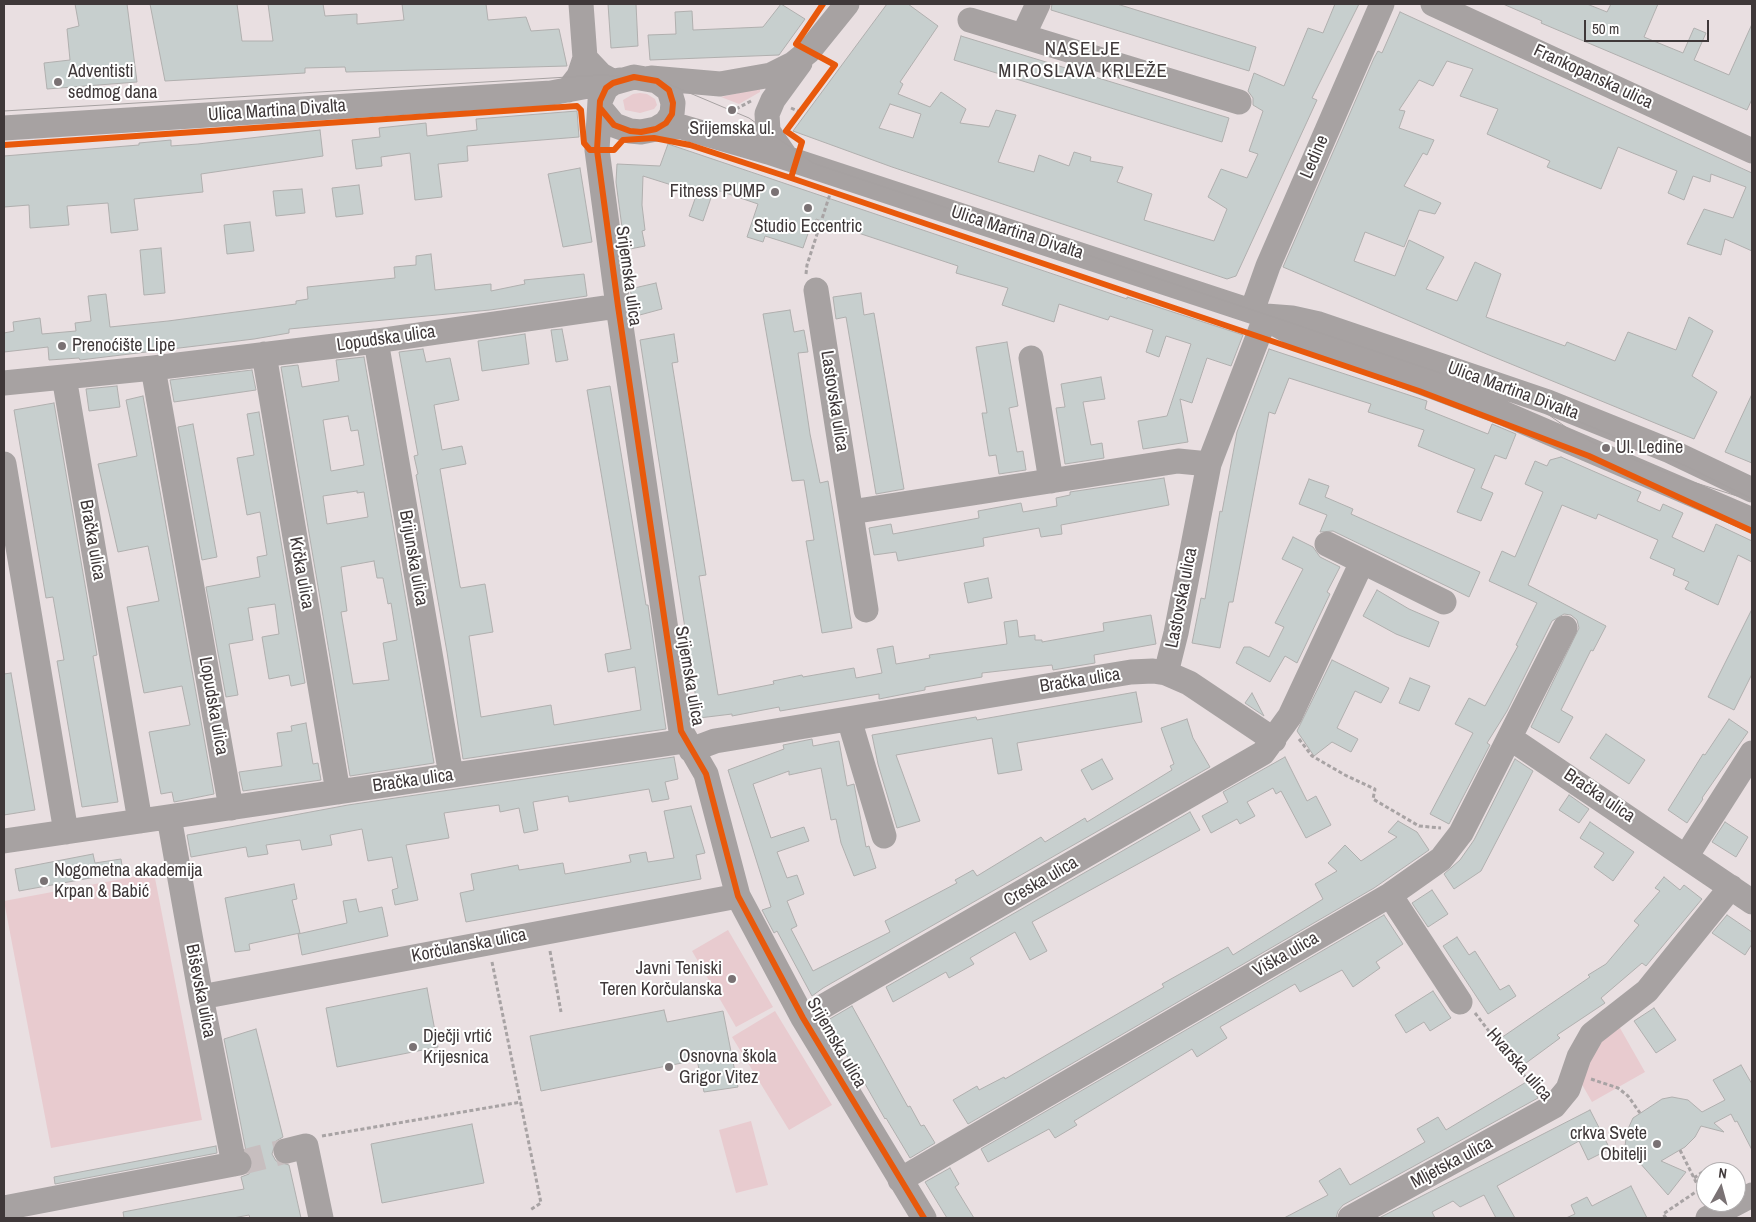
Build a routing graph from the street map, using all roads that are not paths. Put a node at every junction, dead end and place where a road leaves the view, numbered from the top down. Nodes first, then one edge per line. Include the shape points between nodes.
1 (581, 4) edge
2 (847, 4) edge
3 (1038, 4) edge
4 (1382, 4) edge
5 (1433, 4) edge
6 (970, 20) dead end
7 (1023, 36) junction
8 (810, 51) junction
9 (585, 58) junction
10 (649, 78) junction
11 (616, 80) junction
12 (720, 84) junction
13 (560, 92) junction
14 (1239, 102) dead end
15 (600, 108) junction
16 (671, 111) junction
17 (4, 128) edge
18 (630, 131) junction
19 (1752, 151) edge
20 (777, 154) junction
21 (601, 173) junction
22 (816, 290) road end
23 (618, 306) junction
24 (1259, 314) junction
25 (376, 341) junction
26 (264, 354) junction
27 (1031, 358) dead end
28 (153, 368) junction
29 (64, 377) junction
30 (4, 383) edge
31 (4, 464) edge
32 (1209, 464) junction
33 (1051, 481) junction
34 (1752, 490) edge
35 (851, 512) junction
36 (1752, 520) edge
37 (1327, 544) dead end
38 (1362, 562) junction
39 (1444, 602) dead end
40 (866, 610) dead end
41 (1565, 628) dead end
42 (1166, 673) junction
43 (849, 719) junction
44 (1280, 732) junction
45 (1510, 738) junction
46 (688, 746) junction
47 (1752, 752) edge
48 (451, 775) junction
49 (338, 792) junction
50 (231, 808) junction
51 (169, 817) junction
52 (140, 821) junction
53 (66, 832) junction
54 (884, 836) dead end
55 (4, 841) edge
56 (1687, 855) junction
57 (1731, 887) junction
58 (1390, 894) junction
59 (738, 896) junction
60 (1752, 902) edge
61 (201, 997) junction
62 (1460, 1002) road end
63 (803, 1018) junction
64 (1554, 1106) joint
65 (296, 1148) road end
66 (900, 1180) junction
67 (4, 1208) edge
68 (321, 1218) edge
69 (924, 1218) edge
70 (1350, 1218) edge

1 - 9 street
2 - 8 street
3 - 7 street
4 - 24 street, Ledine via 1268,266
5 - 19 street, Frankopanska ulica
6 - 7 street
7 - 14 street
8 - 12 street via 771,75
8 - 20 street via 782,87 767,114 768,131
9 - 11 street via 601,74
9 - 13 street via 579,76
10 - 11 street
10 - 12 street
10 - 16 street via 666,86
11 - 13 street, Ulica Martina Divalta
11 - 15 street via 601,95
12 - 16 street via 701,91
13 - 15 street, Ulica Martina Divalta
13 - 17 street, Ulica Martina Divalta
15 - 18 street via 614,125
15 - 21 street, Srijemska ulica via 597,150
16 - 18 street via 649,131
16 - 20 street, Ulica Martina Divalta via 732,131
18 - 21 street, Srijemska ulica via 618,135 612,142
20 - 24 street, Ulica Martina Divalta
21 - 23 street, Srijemska ulica
22 - 35 street, Lastovska ulica
23 - 25 street, Lopudska ulica
23 - 46 street, Srijemska ulica via 678,718
24 - 32 street, Lastovska ulica via 1256,348
24 - 34 street, Ulica Martina Divalta via 1319,324 1531,396 1670,452
24 - 36 street, Ulica Martina Divalta via 1296,335 1486,406
25 - 26 street, Lopudska ulica
25 - 48 street, Brijunska ulica
26 - 28 street, Lopudska ulica
26 - 49 street, Krčka ulica
27 - 33 street
28 - 29 street, Lopudska ulica
28 - 50 street, Lopudska ulica
29 - 30 street, Lopudska ulica
29 - 52 street, Bračka ulica
31 - 53 street
32 - 33 street via 1178,461
32 - 42 street, Lastovska ulica
33 - 35 street
35 - 40 street, Lastovska ulica
37 - 38 street
38 - 39 street
38 - 44 street
41 - 45 street, Viška ulica
42 - 43 street, Bračka ulica via 1131,672
42 - 44 street, Bračka ulica
43 - 46 street, Bračka ulica
43 - 54 street
44 - 63 street, Creska ulica via 1263,753 1247,764
45 - 56 street, Bračka ulica
45 - 58 street, Viška ulica via 1449,851
46 - 48 street, Bračka ulica
46 - 59 street, Srijemska ulica via 706,774
47 - 56 street
48 - 49 street, Bračka ulica
49 - 50 street, Bračka ulica
50 - 51 street, Bračka ulica
51 - 52 street, Bračka ulica
51 - 61 street, Biševska ulica
52 - 53 street, Bračka ulica
53 - 55 street, Bračka ulica
56 - 57 street, Bračka ulica
57 - 60 street, Bračka ulica
57 - 64 street, Hvarska ulica via 1647,991 1592,1034 1579,1057 1568,1089
58 - 62 street
58 - 66 street, Viška ulica
59 - 61 street, Korčulanska ulica
59 - 63 street, Srijemska ulica
61 - 67 street, Biševska ulica via 236,1164
63 - 66 street, Srijemska ulica
64 - 70 street, Mljetska ulica
65 - 68 street
66 - 69 street, Srijemska ulica

